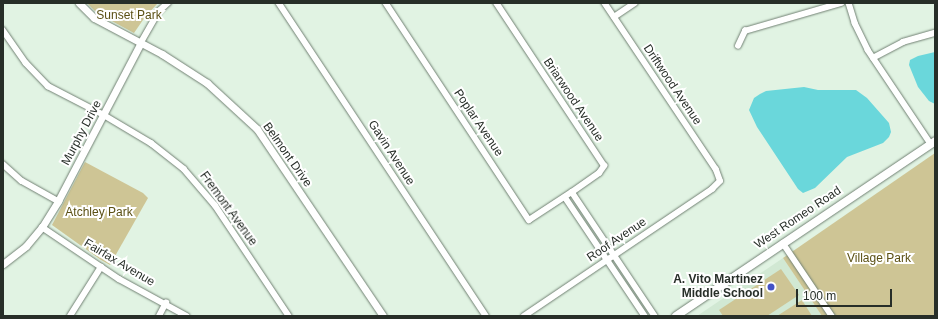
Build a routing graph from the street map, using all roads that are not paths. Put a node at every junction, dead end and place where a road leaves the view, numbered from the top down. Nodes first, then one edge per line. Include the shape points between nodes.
1 (79, 3) edge
2 (168, 3) edge
3 (279, 3) edge
4 (386, 3) edge
5 (496, 3) edge
6 (604, 3) edge
7 (635, 3) edge
8 (841, 3) edge
9 (849, 3) edge
10 (614, 17) junction
11 (3, 30) edge
12 (935, 33) edge
13 (140, 44) junction
14 (738, 46) dead end
15 (873, 58) junction
16 (104, 115) junction
17 (933, 142) edge
18 (3, 164) edge
19 (720, 181) joint
20 (572, 192) junction
21 (565, 197) junction
22 (58, 201) junction
23 (42, 227) junction
24 (783, 243) junction
25 (615, 255) junction
26 (608, 260) junction
27 (3, 264) edge
28 (101, 267) junction
29 (166, 303) junction
30 (70, 316) edge
31 (159, 316) edge
32 (187, 316) edge
33 (289, 316) edge
34 (383, 316) edge
35 (486, 316) edge
36 (524, 316) edge
37 (645, 316) edge
38 (656, 316) edge
39 (676, 316) edge
40 (832, 316) edge

1 - 13 street, Belmont Drive via 94,18
2 - 13 street, Murphy Drive via 159,11
3 - 35 street, Gavin Avenue
4 - 21 street, Poplar Avenue via 529,220
5 - 20 street, Briarwood Avenue via 604,166 599,173
6 - 10 street, Driftwood Avenue
7 - 10 street
8 - 14 street via 745,31
9 - 15 street via 858,30
10 - 19 street, Driftwood Avenue via 716,170
11 - 16 street, Fremont Avenue via 26,63 48,86
12 - 15 street via 903,42
13 - 16 street, Murphy Drive
13 - 34 street, Belmont Drive via 162,54 207,83 257,129
15 - 17 street
16 - 22 street, Murphy Drive
16 - 33 street, Fremont Avenue via 151,142 193,179 217,209
17 - 24 main road, West Romeo Road
18 - 22 street via 22,181
19 - 25 street, Roof Avenue
20 - 21 street, Briarwood Avenue
20 - 25 street
21 - 26 street
22 - 23 street, Murphy Drive
23 - 27 street, Murphy Drive via 26,246
23 - 28 street, Fairfax Avenue
24 - 39 main road, West Romeo Road
24 - 40 street
25 - 26 street, Roof Avenue
25 - 38 street
26 - 36 street, Roof Avenue
26 - 37 street
28 - 29 street, Fairfax Avenue
28 - 30 street
29 - 31 street
29 - 32 street, Fairfax Avenue

